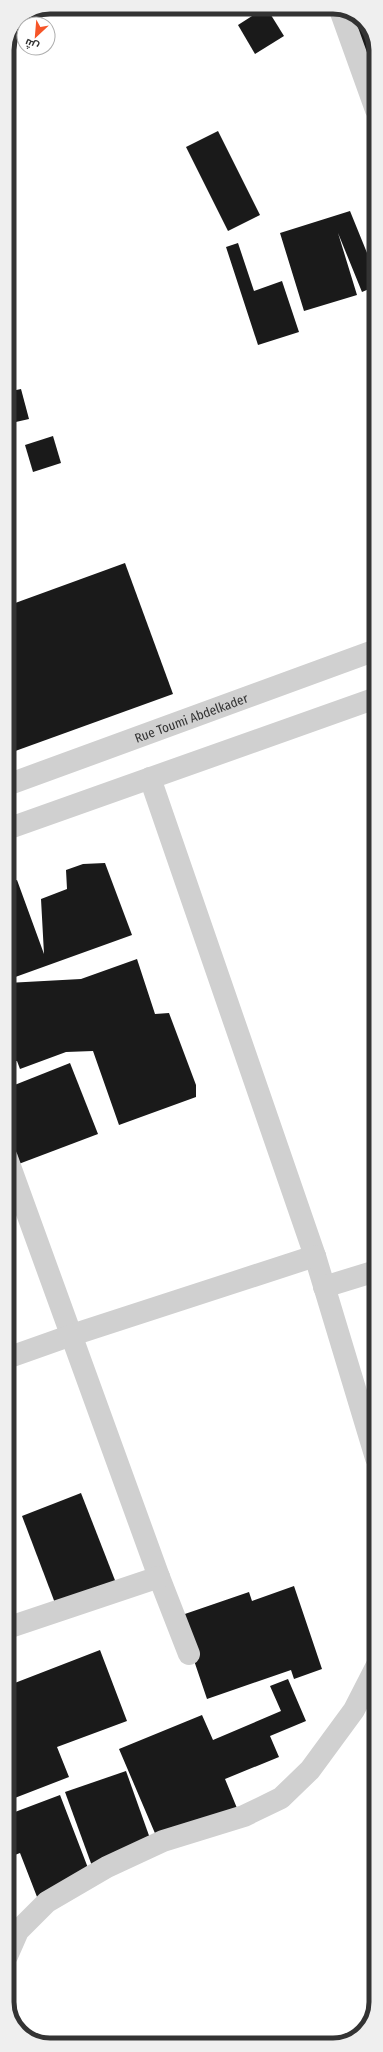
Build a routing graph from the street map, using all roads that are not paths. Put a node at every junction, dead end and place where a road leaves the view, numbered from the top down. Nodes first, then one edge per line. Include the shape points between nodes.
1 (342, 16) edge
2 (369, 91) edge
3 (369, 653) edge
4 (369, 700) edge
5 (150, 778) junction
6 (14, 782) edge
7 (14, 827) edge
8 (14, 1177) edge
9 (315, 1256) junction
10 (369, 1273) edge
11 (324, 1287) junction
12 (72, 1335) junction
13 (14, 1356) edge
14 (369, 1435) edge
15 (159, 1577) junction
16 (14, 1626) edge
17 (189, 1654) dead end
18 (369, 1681) edge
19 (14, 1940) edge

1 - 2 street
3 - 6 street, Rue Toumi Abdelkader
4 - 5 street
5 - 7 street
5 - 9 street
8 - 12 street
9 - 11 street
9 - 12 street
10 - 11 street
11 - 14 street
12 - 13 street
12 - 15 street
15 - 16 street
15 - 17 street
18 - 19 street via 354,1710 310,1770 282,1798 244,1816 163,1841 107,1867 47,1902 18,1931

